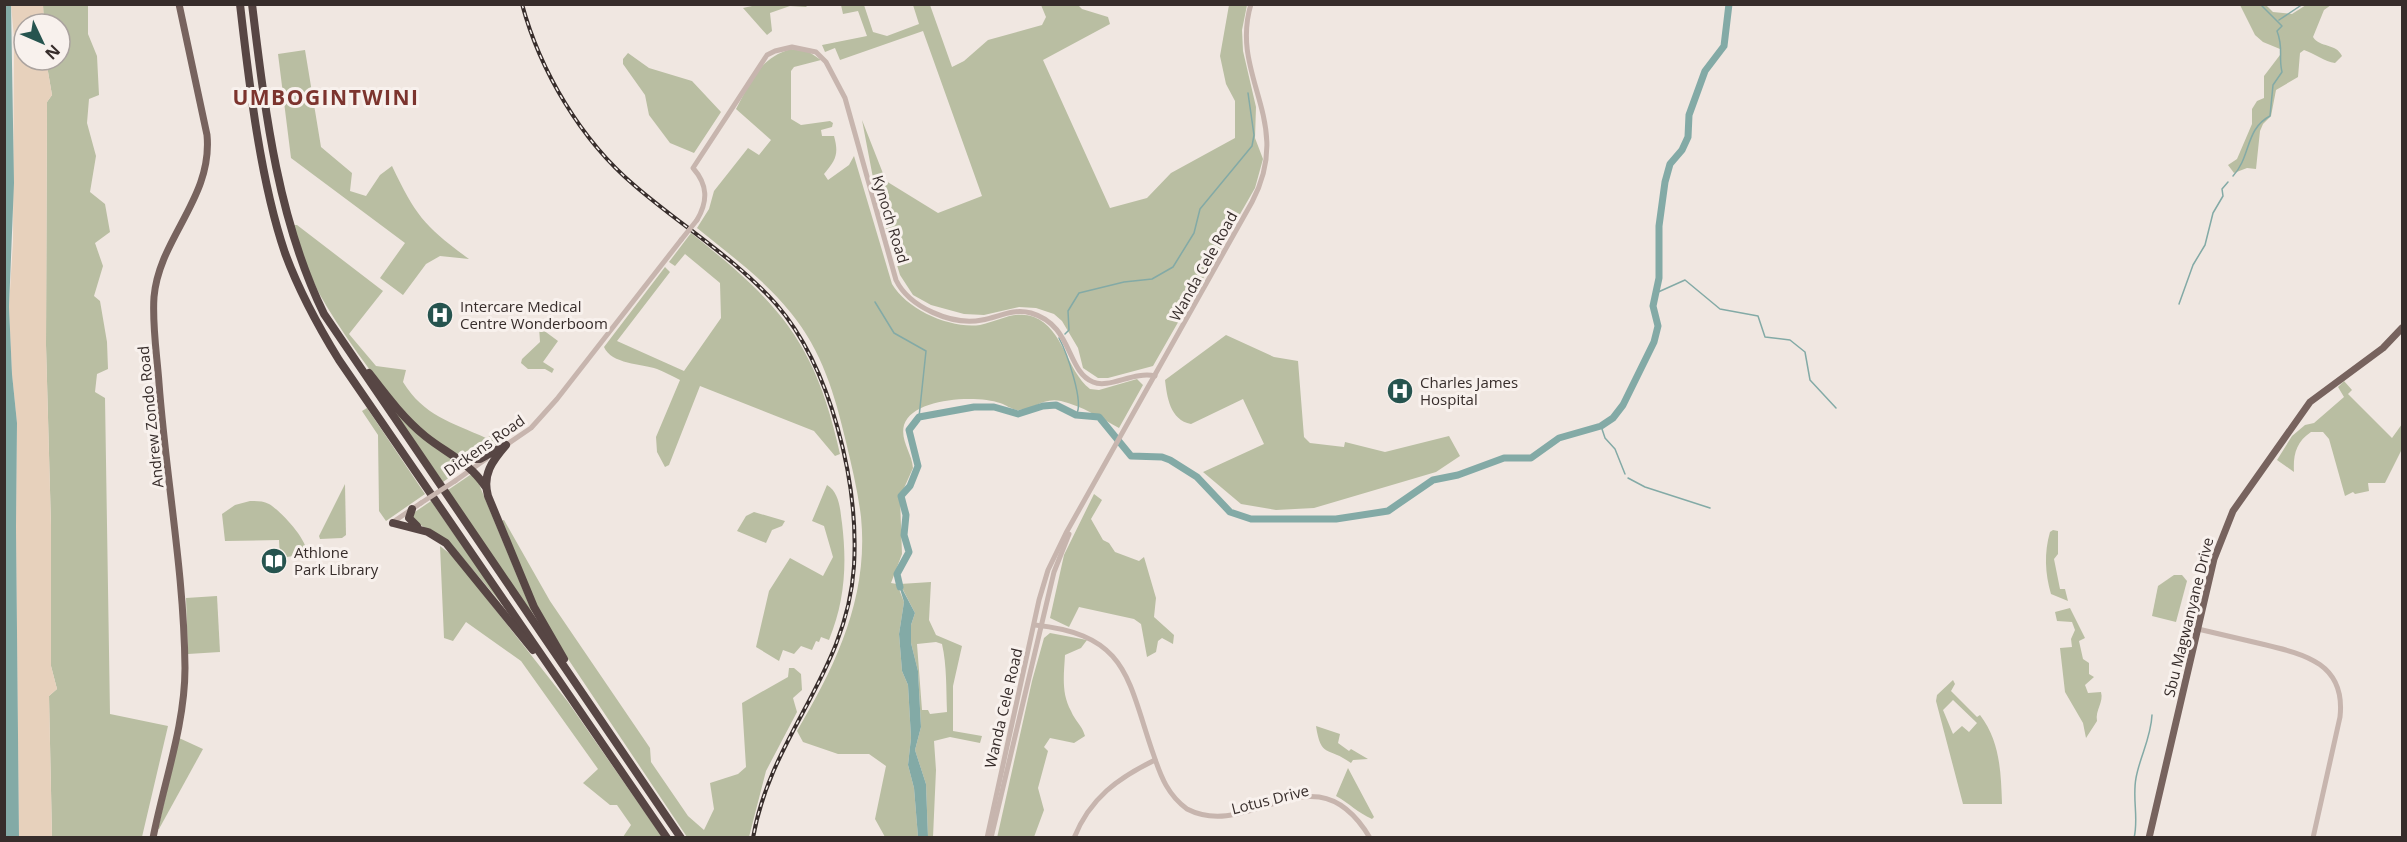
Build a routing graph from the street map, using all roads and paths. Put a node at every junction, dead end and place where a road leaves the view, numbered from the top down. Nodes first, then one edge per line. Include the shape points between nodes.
1 (179, 4) edge
2 (240, 4) edge
3 (252, 4) edge
4 (1251, 4) edge
5 (693, 168) joint
6 (2403, 328) edge
7 (342, 342) junction
8 (1155, 376) junction
9 (506, 445) junction
10 (459, 458) junction
11 (473, 468) junction
12 (485, 486) junction
13 (412, 509) junction
14 (393, 522) joint
15 (421, 529) junction
16 (1038, 625) junction
17 (2198, 629) junction
18 (568, 693) junction
19 (585, 698) junction
20 (1155, 759) junction
21 (153, 837) edge
22 (667, 837) edge
23 (681, 837) edge
24 (989, 837) edge
25 (1074, 837) edge
26 (1370, 837) edge
27 (2149, 837) edge
28 (2313, 837) edge

1 - 21 main road, Andrew Zondo Road via 208,156 200,188 160,272 154,298 185,666 180,718
2 - 18 highway via 270,200 303,296 339,360
3 - 7 highway via 289,227 312,288
4 - 8 street, Wanda Cele Road via 1247,44 1268,134 1267,165 1252,202
5 - 8 street, Kynoch Road via 767,55 792,47 816,52 826,62 845,98 896,280 907,297 922,308 968,321 1023,311 1046,319 1061,333 1081,372 1094,383 1143,374
5 - 9 street, Dickens Road, bridge via 706,193 697,220 557,399 531,428
6 - 17 main road, Sbu Magwanyane Drive via 2383,348 2310,402 2247,489 2224,530
7 - 10 highway via 409,422
7 - 19 highway
8 - 16 street, Wanda Cele Road via 1075,519
9 - 10 highway via 480,459
9 - 11 street, Dickens Road
9 - 12 highway via 492,462
10 - 11 highway
11 - 12 highway
11 - 13 street, Dickens Road, bridge
12 - 19 highway via 534,607
13 - 14 street, Dickens Road
13 - 15 highway via 409,518
14 - 15 highway
15 - 18 highway via 454,552
16 - 20 street, Lotus Drive via 1092,639 1114,655 1126,675
16 - 24 street, Wanda Cele Road
17 - 27 main road, Sbu Magwanyane Drive
17 - 28 street via 2298,652 2317,662 2334,681 2341,703 2340,717
18 - 22 highway
19 - 23 highway
20 - 25 street via 1107,788 1086,812
20 - 26 street, Lotus Drive via 1169,791 1188,810 1202,817 1231,822 1319,799 1337,804 1353,815

